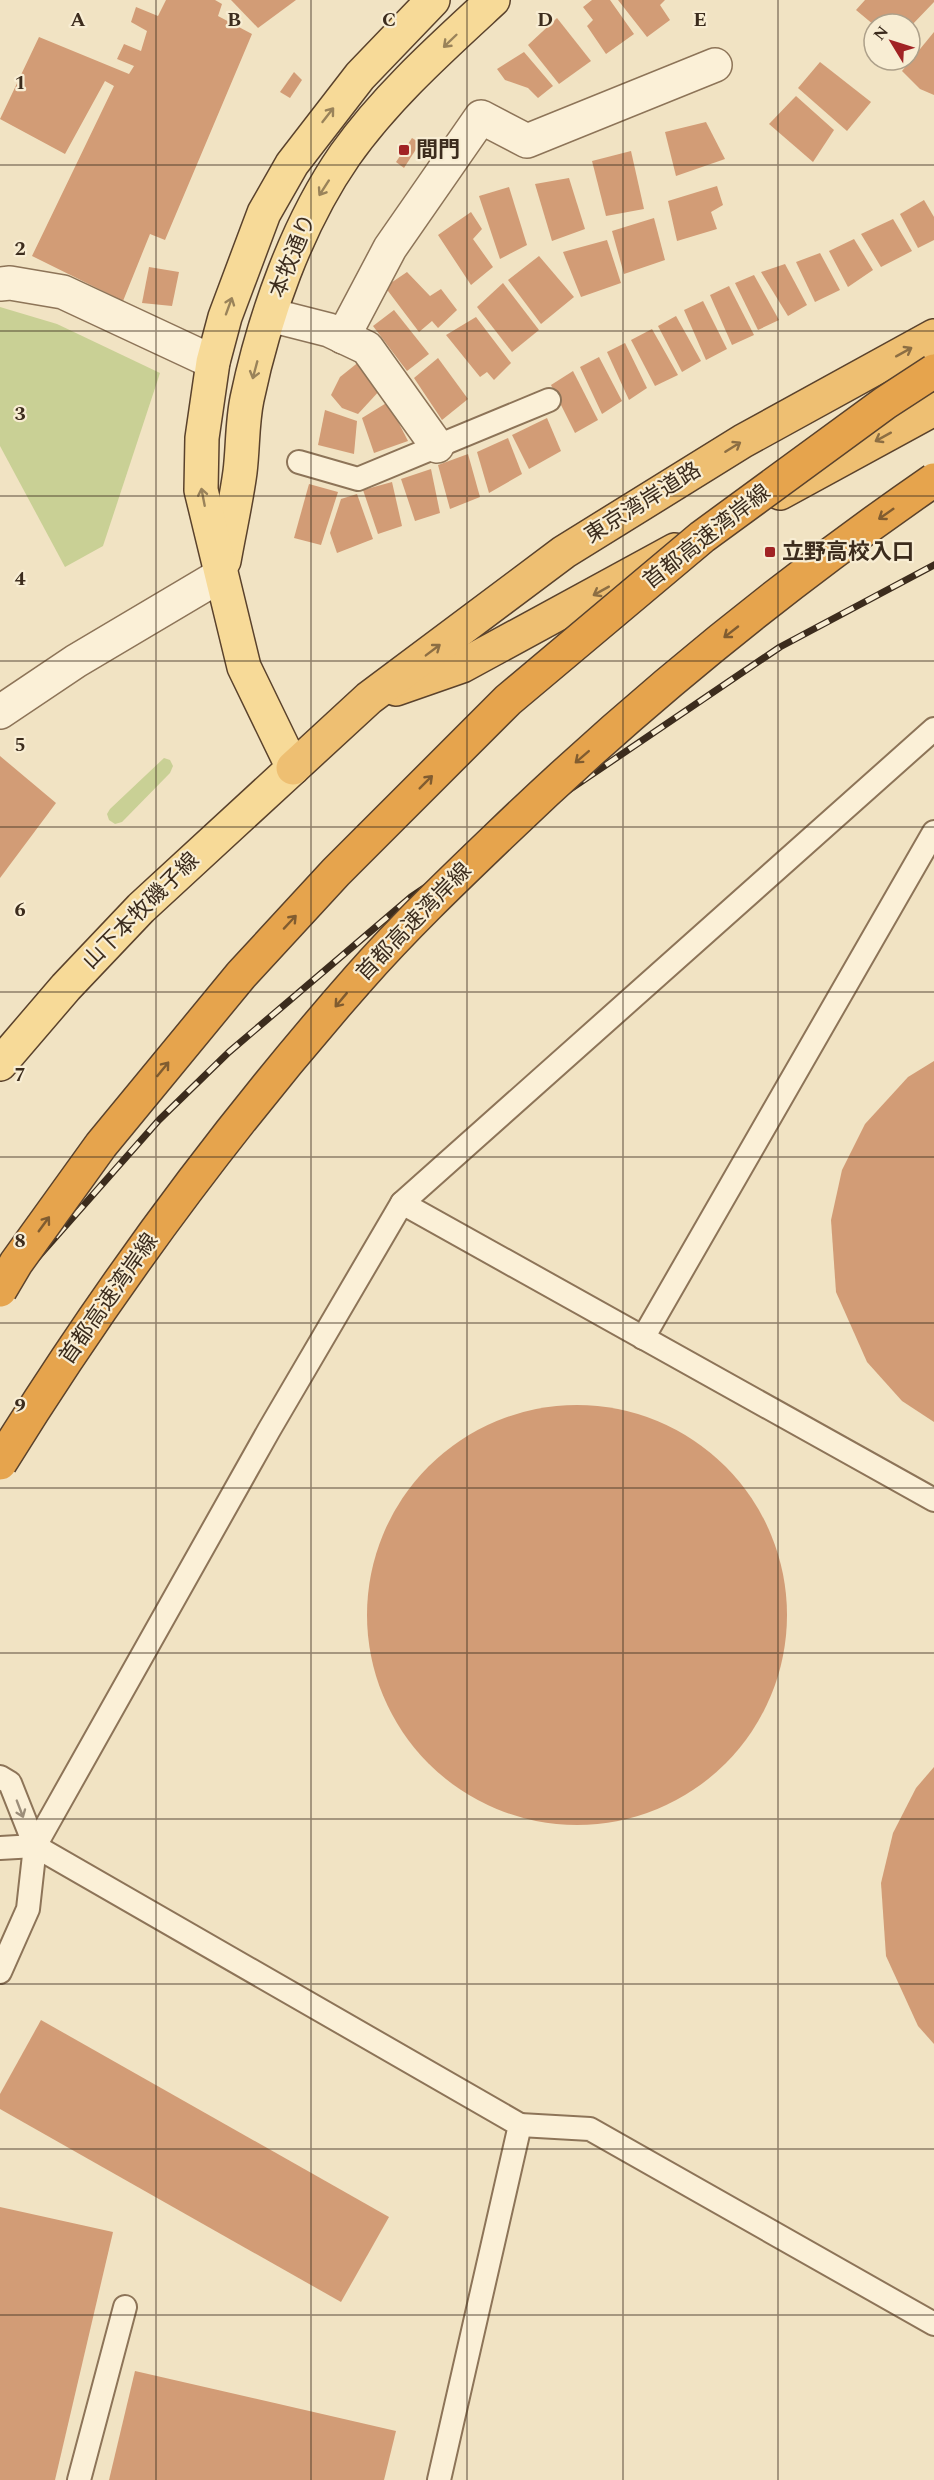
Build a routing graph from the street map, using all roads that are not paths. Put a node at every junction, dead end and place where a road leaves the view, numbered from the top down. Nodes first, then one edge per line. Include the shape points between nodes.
1 (433, 0) edge
2 (493, 0) edge
3 (715, 65) dead end
4 (0, 284) edge
5 (270, 315) junction
6 (934, 336) edge
7 (343, 337) junction
8 (213, 362) junction
9 (934, 371) edge
10 (549, 400) dead end
11 (934, 409) edge
12 (437, 446) junction
13 (299, 462) dead end
14 (934, 480) edge
15 (221, 575) junction
16 (369, 698) junction
17 (0, 712) edge
18 (934, 729) edge
19 (293, 768) junction
20 (934, 832) edge
21 (0, 1064) edge
22 (402, 1203) junction
23 (0, 1290) edge
24 (643, 1338) junction
25 (0, 1463) edge
26 (934, 1500) edge
27 (0, 1777) edge
28 (35, 1846) junction
29 (0, 1848) edge
30 (0, 1972) edge
31 (520, 2125) junction
32 (125, 2307) dead end
33 (934, 2324) edge
34 (79, 2480) edge
35 (439, 2480) edge

8 -> 1 main road, 本牧通り via 225,317 264,213 292,164 360,76
2 -> 5 main road, 本牧通り via 398,91 346,153 317,197
3 - 7 street via 528,141 481,117 390,248
4 - 8 street via 63,292
5 - 7 street
5 -> 15 main road, 本牧通り via 247,400 240,474
16 -> 6 highway, 東京湾岸道路 via 564,552 743,441
7 - 12 street via 367,348
15 -> 8 main road, 本牧通り via 201,490 202,438
23 -> 9 highway, 首都高速湾岸線, bridge via 101,1144 240,975 336,872 508,700 702,537
10 - 12 lane
11 -> 16 highway, 東京湾岸道路 via 462,666
12 - 13 lane via 358,479
14 -> 25 highway, 首都高速湾岸線, bridge via 848,540 682,670 563,774 428,905 360,977 213,1153 132,1263
15 - 17 street via 76,661
15 - 19 main road, 本牧通り via 244,667
16 - 19 highway, 東京湾岸道路
18 - 22 lane
19 - 21 main road, 山下本牧磯子線 via 141,908
20 - 24 lane
22 - 24 lane
22 - 28 lane
24 - 26 lane
27 -> 28 lane via 10,1783
28 - 29 lane
28 - 30 lane via 28,1910
28 - 31 lane
31 - 33 lane via 590,2129
31 - 35 lane
32 - 34 lane

